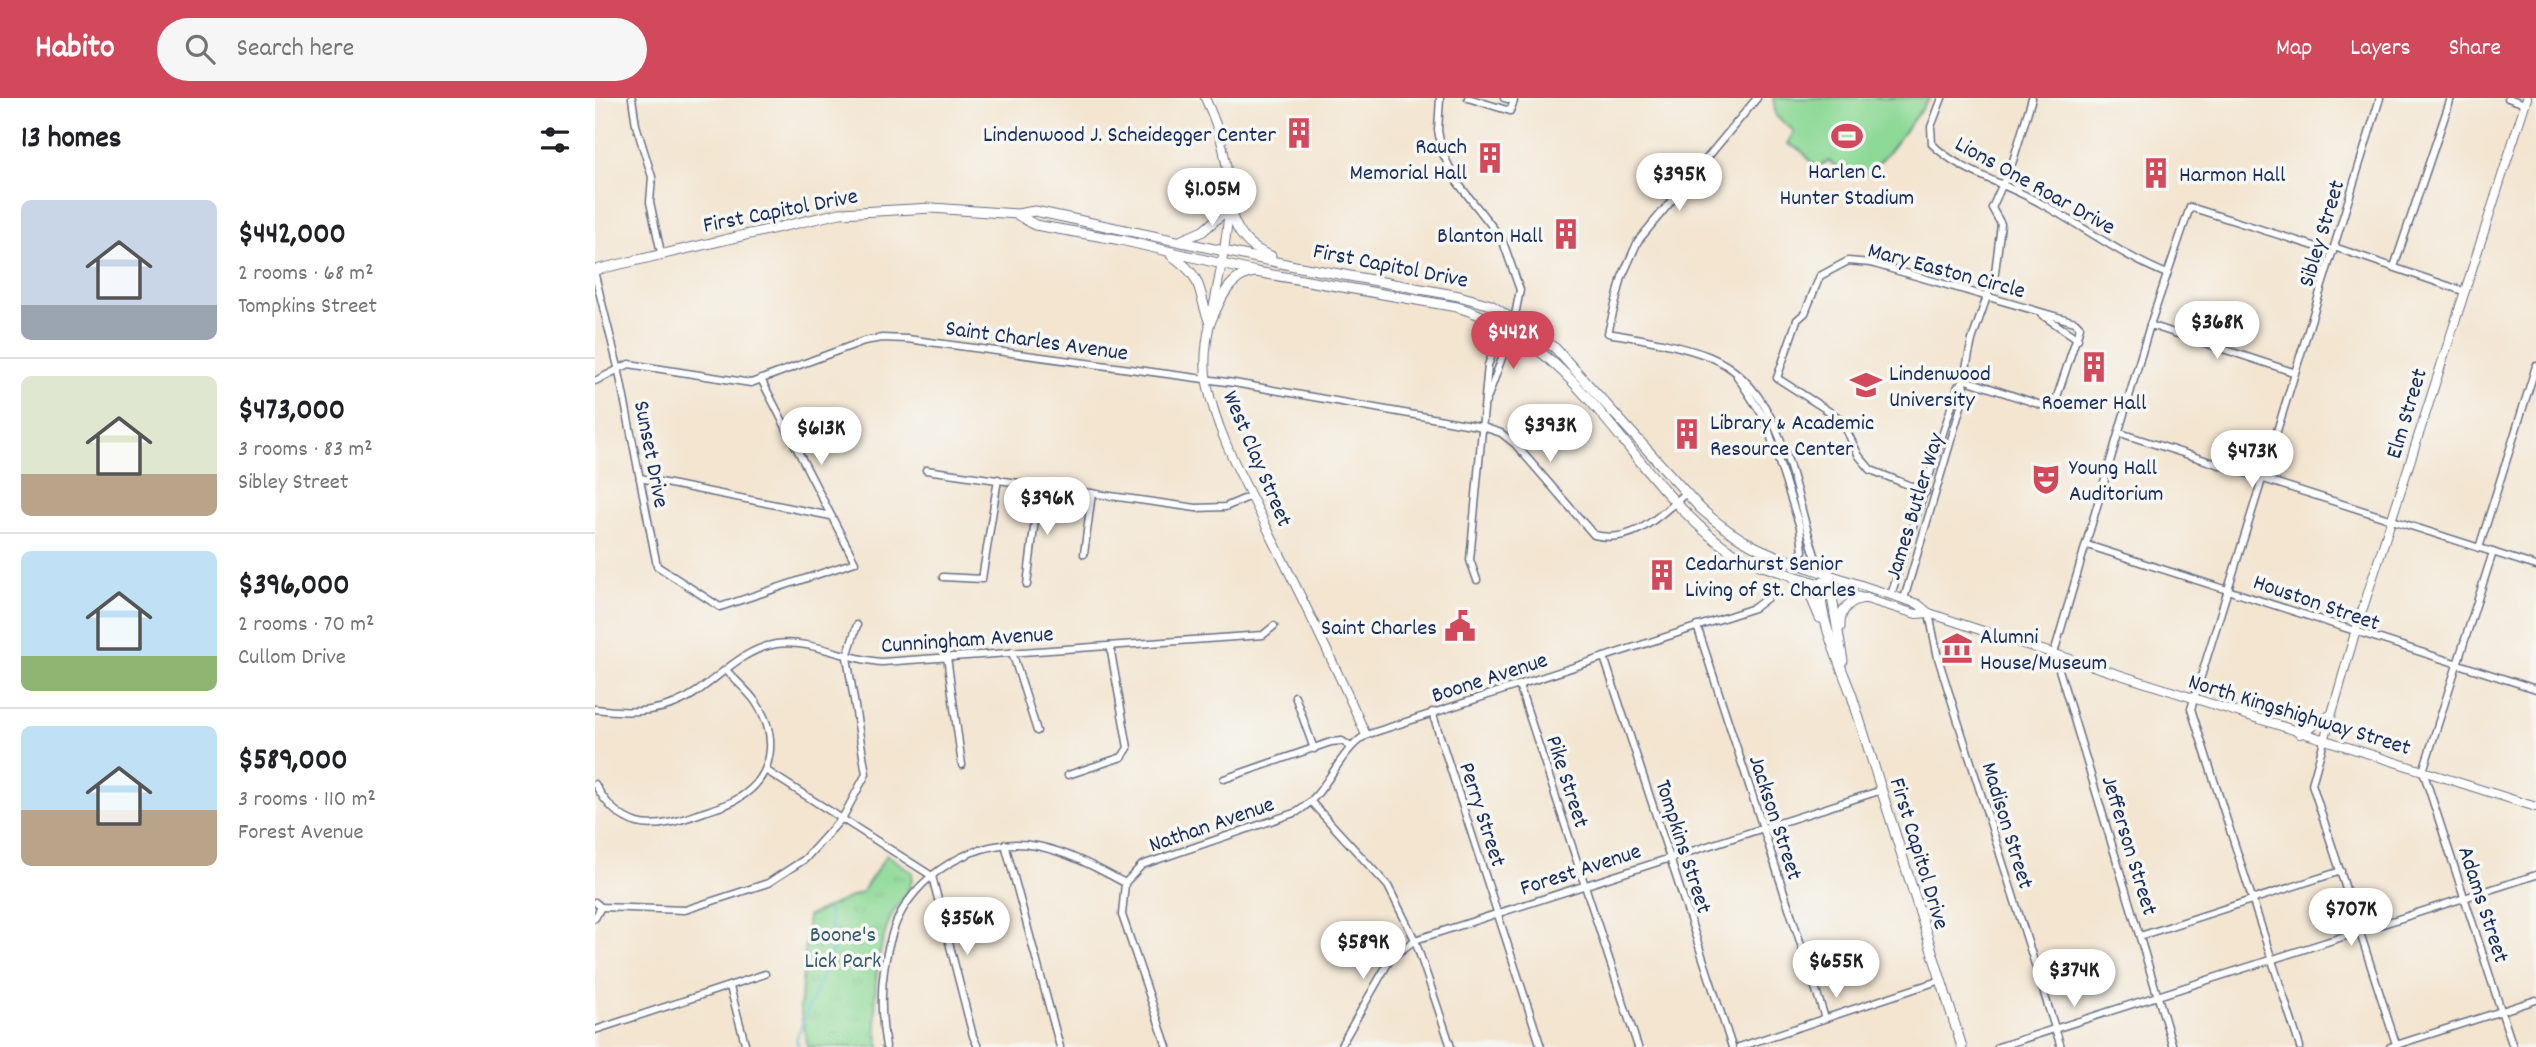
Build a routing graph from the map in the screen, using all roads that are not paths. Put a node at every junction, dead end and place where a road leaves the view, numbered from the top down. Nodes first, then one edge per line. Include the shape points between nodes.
1 (632, 98) edge
2 (1205, 98) edge
3 (1440, 98) edge
4 (1468, 98) edge
5 (1504, 98) edge
6 (1758, 98) edge
7 (1942, 98) edge
8 (2032, 98) edge
9 (2380, 98) edge
10 (2451, 98) edge
11 (2508, 98) edge
12 (2526, 101) edge
13 (2010, 169) junction
14 (2003, 185) junction
15 (2019, 192) junction
16 (1229, 208) junction
17 (1017, 214) junction
18 (1181, 241) junction
19 (1162, 250) junction
20 (2333, 250) junction
21 (1224, 251) junction
22 (661, 254) junction
23 (1222, 264) junction
24 (1295, 266) junction
25 (2393, 267) junction
26 (1256, 272) junction
27 (595, 273) edge
28 (2167, 274) junction
29 (2463, 291) junction
30 (1987, 295) junction
31 (2040, 313) junction
32 (1514, 318) junction
33 (1210, 323) junction
34 (2150, 325) junction
35 (1508, 328) junction
36 (2078, 340) junction
37 (2536, 366) edge
38 (618, 367) junction
39 (2293, 372) junction
40 (1736, 374) junction
41 (761, 379) junction
42 (1206, 379) junction
43 (595, 381) edge
44 (1963, 381) junction
45 (2532, 392) edge
46 (1486, 402) junction
47 (1483, 427) junction
48 (2120, 433) junction
49 (926, 470) dead end
50 (640, 478) junction
51 (998, 480) junction
52 (2262, 480) junction
53 (1039, 485) junction
54 (1926, 492) junction
55 (1092, 493) junction
56 (1686, 493) junction
57 (1251, 496) junction
58 (1675, 502) junction
59 (831, 516) junction
60 (2392, 522) junction
61 (2087, 545) junction
62 (2479, 548) junction
63 (2493, 552) junction
64 (1084, 554) dead end
65 (1792, 562) junction
66 (2535, 564) edge
67 (1791, 574) junction
68 (1828, 574) junction
69 (943, 577) dead end
70 (1477, 580) dead end
71 (1820, 584) junction
72 (1027, 586) dead end
73 (1830, 588) junction
74 (2228, 588) junction
75 (1891, 595) junction
76 (1767, 598) dead end
77 (1868, 598) junction
78 (1904, 599) junction
79 (1929, 613) junction
80 (857, 625) dead end
81 (1274, 626) dead end
82 (1697, 626) junction
83 (2355, 633) junction
84 (1110, 646) junction
85 (1841, 650) junction
86 (1012, 652) junction
87 (2054, 653) junction
88 (847, 657) junction
89 (947, 657) junction
90 (1604, 657) junction
91 (2457, 666) junction
92 (1840, 667) junction
93 (726, 670) junction
94 (1519, 685) junction
95 (2536, 690) edge
96 (1295, 696) dead end
97 (2194, 699) junction
98 (596, 709) edge
99 (1432, 712) junction
100 (2332, 713) junction
101 (595, 718) edge
102 (1037, 731) dead end
103 (1366, 734) junction
104 (2300, 734) junction
105 (2324, 741) junction
106 (1351, 747) junction
107 (1314, 749) junction
108 (962, 765) dead end
109 (767, 771) junction
110 (2423, 771) junction
111 (1068, 775) dead end
112 (1224, 779) dead end
113 (595, 784) edge
114 (1882, 790) junction
115 (1312, 803) junction
116 (2536, 807) edge
117 (843, 817) junction
118 (1762, 828) junction
119 (1005, 844) junction
120 (1671, 857) junction
121 (2341, 871) junction
122 (2536, 875) edge
123 (932, 876) junction
124 (1125, 883) junction
125 (1585, 886) junction
126 (2465, 898) junction
127 (2253, 900) junction
128 (598, 905) edge
129 (1497, 914) junction
130 (595, 918) edge
131 (2360, 932) junction
132 (2140, 936) junction
133 (1415, 940) junction
134 (2271, 960) junction
135 (765, 974) dead end
136 (1941, 980) junction
137 (730, 987) junction
138 (2158, 996) junction
139 (2536, 1000) edge
140 (2502, 1011) junction
141 (1825, 1018) junction
142 (595, 1030) edge
143 (2055, 1030) junction
144 (2395, 1046) edge
145 (746, 1047) edge
146 (886, 1047) edge
147 (978, 1047) edge
148 (1060, 1047) edge
149 (1167, 1047) edge
150 (1340, 1047) edge
151 (1451, 1047) edge
152 (1541, 1047) edge
153 (1638, 1047) edge
154 (1732, 1047) edge
155 (1739, 1047) edge
156 (1962, 1047) edge
157 (1998, 1047) edge
158 (2060, 1047) edge
159 (2173, 1047) edge
160 (2300, 1047) edge
161 (2513, 1047) edge

1 - 22 street via 652,177 650,202
2 - 16 main road, West Clay Street via 1223,144
3 - 32 street via 1442,152 1457,182 1502,239 1521,290
4 - 5 street via 1510,111 1514,101
6 - 40 street via 1638,241 1622,277 1608,333 1711,357
7 - 14 street, Lions One Roar Drive via 1931,127 1932,144 1946,158
8 - 13 street, James Butler Way
9 - 20 street, Sibley Street
10 - 25 street
11 - 12 street
12 - 29 main road, Elm Street
13 - 14 street, James Butler Way
13 - 15 street
14 - 15 street, Lions One Roar Drive
14 - 30 street, James Butler Way via 1992,208 2001,224 1995,273
15 - 28 street, Lions One Roar Drive
16 - 18 main road via 1203,231
16 - 21 main road, West Clay Street
16 - 24 main road via 1244,240 1257,251
17 - 18 main road, First Capitol Drive via 1035,211
17 - 19 main road, First Capitol Drive via 1035,225
17 - 22 main road, First Capitol Drive via 932,208 850,212
18 - 21 main road, First Capitol Drive
19 - 23 main road, First Capitol Drive
19 - 33 main road via 1194,274
20 - 25 street
20 - 28 street via 2190,206
20 - 39 street, Sibley Street
21 - 23 main road, West Clay Street
21 - 24 main road, First Capitol Drive
22 - 27 main road, First Capitol Drive
23 - 26 main road, First Capitol Drive
23 - 33 main road, West Clay Street
24 - 32 main road, First Capitol Drive via 1459,296
25 - 29 street
26 - 33 main road via 1233,282
26 - 35 main road, First Capitol Drive via 1457,307
27 - 38 street, Sunset Drive
28 - 34 street
29 - 60 main road, Elm Street
30 - 31 street, Mary Easton Circle
30 - 44 street, James Butler Way
30 - 54 street, Mary Easton Circle via 1871,263 1848,261 1817,281 1805,313 1797,320 1777,378 1841,419 1871,470
31 - 36 street, Mary Easton Circle
31 - 36 street, Mary Easton Circle via 2077,324
32 - 35 street
32 - 56 main road, First Capitol Drive via 1580,373
33 - 42 main road, West Clay Street
34 - 39 street
34 - 48 street
35 - 46 street
35 - 46 street via 1488,365
35 - 58 main road, First Capitol Drive via 1574,383
36 - 44 street via 2053,409
37 - 45 street
38 - 41 street, Saint Charles Avenue via 629,364 739,383
38 - 43 street
38 - 50 street, Sunset Drive
39 - 52 street, Sibley Street
40 - 65 street via 1765,419 1795,510 1803,545 1801,556
40 - 68 street via 1748,382 1766,408 1813,548
41 - 42 street, Saint Charles Avenue via 882,338
41 - 59 street
42 - 47 street, Saint Charles Avenue
42 - 57 main road, West Clay Street via 1218,424
44 - 54 street, James Butler Way
44 - 78 street, James Butler Way via 1965,393
45 - 62 street
46 - 47 street
47 - 58 street via 1515,444 1594,535 1610,539 1629,536
47 - 70 street via 1471,560
48 - 52 street
48 - 61 street
49 - 51 street
50 - 59 street
50 - 59 street, Sunset Drive via 657,566 720,607 855,562
51 - 53 street
51 - 69 street via 982,579
52 - 60 street
52 - 74 street, Sibley Street
53 - 55 street
53 - 72 street
54 - 75 street, James Butler Way
55 - 57 street via 1209,509
55 - 64 street
56 - 58 street
56 - 65 main road, First Capitol Drive via 1741,541
57 - 103 main road, West Clay Street
58 - 67 main road, First Capitol Drive via 1734,554
60 - 62 street
60 - 83 main road, Elm Street
61 - 74 street, Houston Street
61 - 87 street
62 - 63 street
63 - 66 street
63 - 91 street
65 - 68 main road, First Capitol Drive
67 - 71 main road, First Capitol Drive
67 - 92 main road via 1814,601
68 - 71 main road
68 - 73 main road, First Capitol Drive
68 - 75 main road
71 - 73 main road, First Capitol Drive
71 - 92 main road, First Capitol Drive
73 - 77 main road
73 - 85 main road, First Capitol Drive
74 - 83 street, Houston Street
74 - 97 street, Sibley Street
75 - 78 main road
76 - 82 street, Boone Avenue via 1754,608
77 - 79 main road via 1916,614
77 - 85 main road via 1848,604 1840,617
78 - 79 main road
79 - 87 main road, North Kingshighway Street
79 - 143 street, Madison Street via 1938,658
80 - 88 street
81 - 84 street, Cunningham Avenue via 1263,635
82 - 90 street, Boone Avenue
82 - 118 street, Jackson Street
83 - 91 street, Houston Street
83 - 100 main road, Elm Street
84 - 86 street, Cunningham Avenue
84 - 111 street via 1128,748 1122,757
85 - 92 main road, First Capitol Drive
86 - 89 street, Cunningham Avenue
86 - 102 street
87 - 97 main road, North Kingshighway Street
87 - 132 street, Jefferson Street
88 - 89 street, Cunningham Avenue via 882,662
88 - 93 street, Cunningham Avenue via 810,646 777,644 757,649
88 - 117 street via 866,774
89 - 108 street
90 - 94 street, Boone Avenue
90 - 120 street, Tompkins Street
91 - 95 street, Houston Street
91 - 110 street
92 - 114 main road, First Capitol Drive
93 - 98 street, Cunningham Avenue via 696,692 661,708 641,712
93 - 109 street via 762,712 770,740
94 - 99 street, Boone Avenue
94 - 125 street, Pike Street
96 - 107 street
97 - 104 main road, North Kingshighway Street
97 - 127 street via 2191,709
98 - 101 street
99 - 103 street, Boone Avenue
99 - 129 street, Perry Street
100 - 104 main road
100 - 105 main road, Elm Street
103 - 106 street, Boone Avenue
104 - 105 main road, North Kingshighway Street
105 - 110 main road, North Kingshighway Street
105 - 121 street via 2312,784
106 - 107 street via 1337,741
106 - 115 street, Nathan Avenue
107 - 112 street
109 - 113 street via 738,799 665,823 638,824 619,814 603,801
109 - 117 street
110 - 116 main road, North Kingshighway Street
110 - 126 street, Adams Street
114 - 118 street, Forest Avenue
114 - 136 main road, First Capitol Drive
115 - 124 street, Nathan Avenue via 1280,820 1158,858 1142,865
115 - 133 street via 1388,886
117 - 123 street
117 - 128 street via 805,859 768,883 685,910
118 - 120 street, Forest Avenue
118 - 141 street, Jackson Street
119 - 123 street via 966,855
119 - 124 street via 1049,849
119 - 148 street
120 - 125 street, Forest Avenue
120 - 154 street, Tompkins Street
121 - 127 street
121 - 131 street
122 - 126 street
123 - 146 street via 893,929 881,991
123 - 147 street
124 - 149 street via 1122,915
125 - 129 street, Forest Avenue
125 - 153 street, Pike Street
126 - 131 street
126 - 140 street, Adams Street
127 - 132 street
127 - 134 street
128 - 130 street
129 - 133 street, Forest Avenue
129 - 152 street, Perry Street
131 - 134 street
131 - 144 street
132 - 138 street, Jefferson Street
133 - 150 street, Forest Avenue via 1391,958
133 - 151 street
134 - 138 street
134 - 160 street
135 - 137 street
136 - 141 street
136 - 156 main road, First Capitol Drive
137 - 142 street
137 - 145 street
138 - 143 street
138 - 159 street, Jefferson Street
139 - 140 street
140 - 144 street
140 - 161 street, Adams Street
141 - 155 street
143 - 157 street
143 - 158 street, Madison Street

